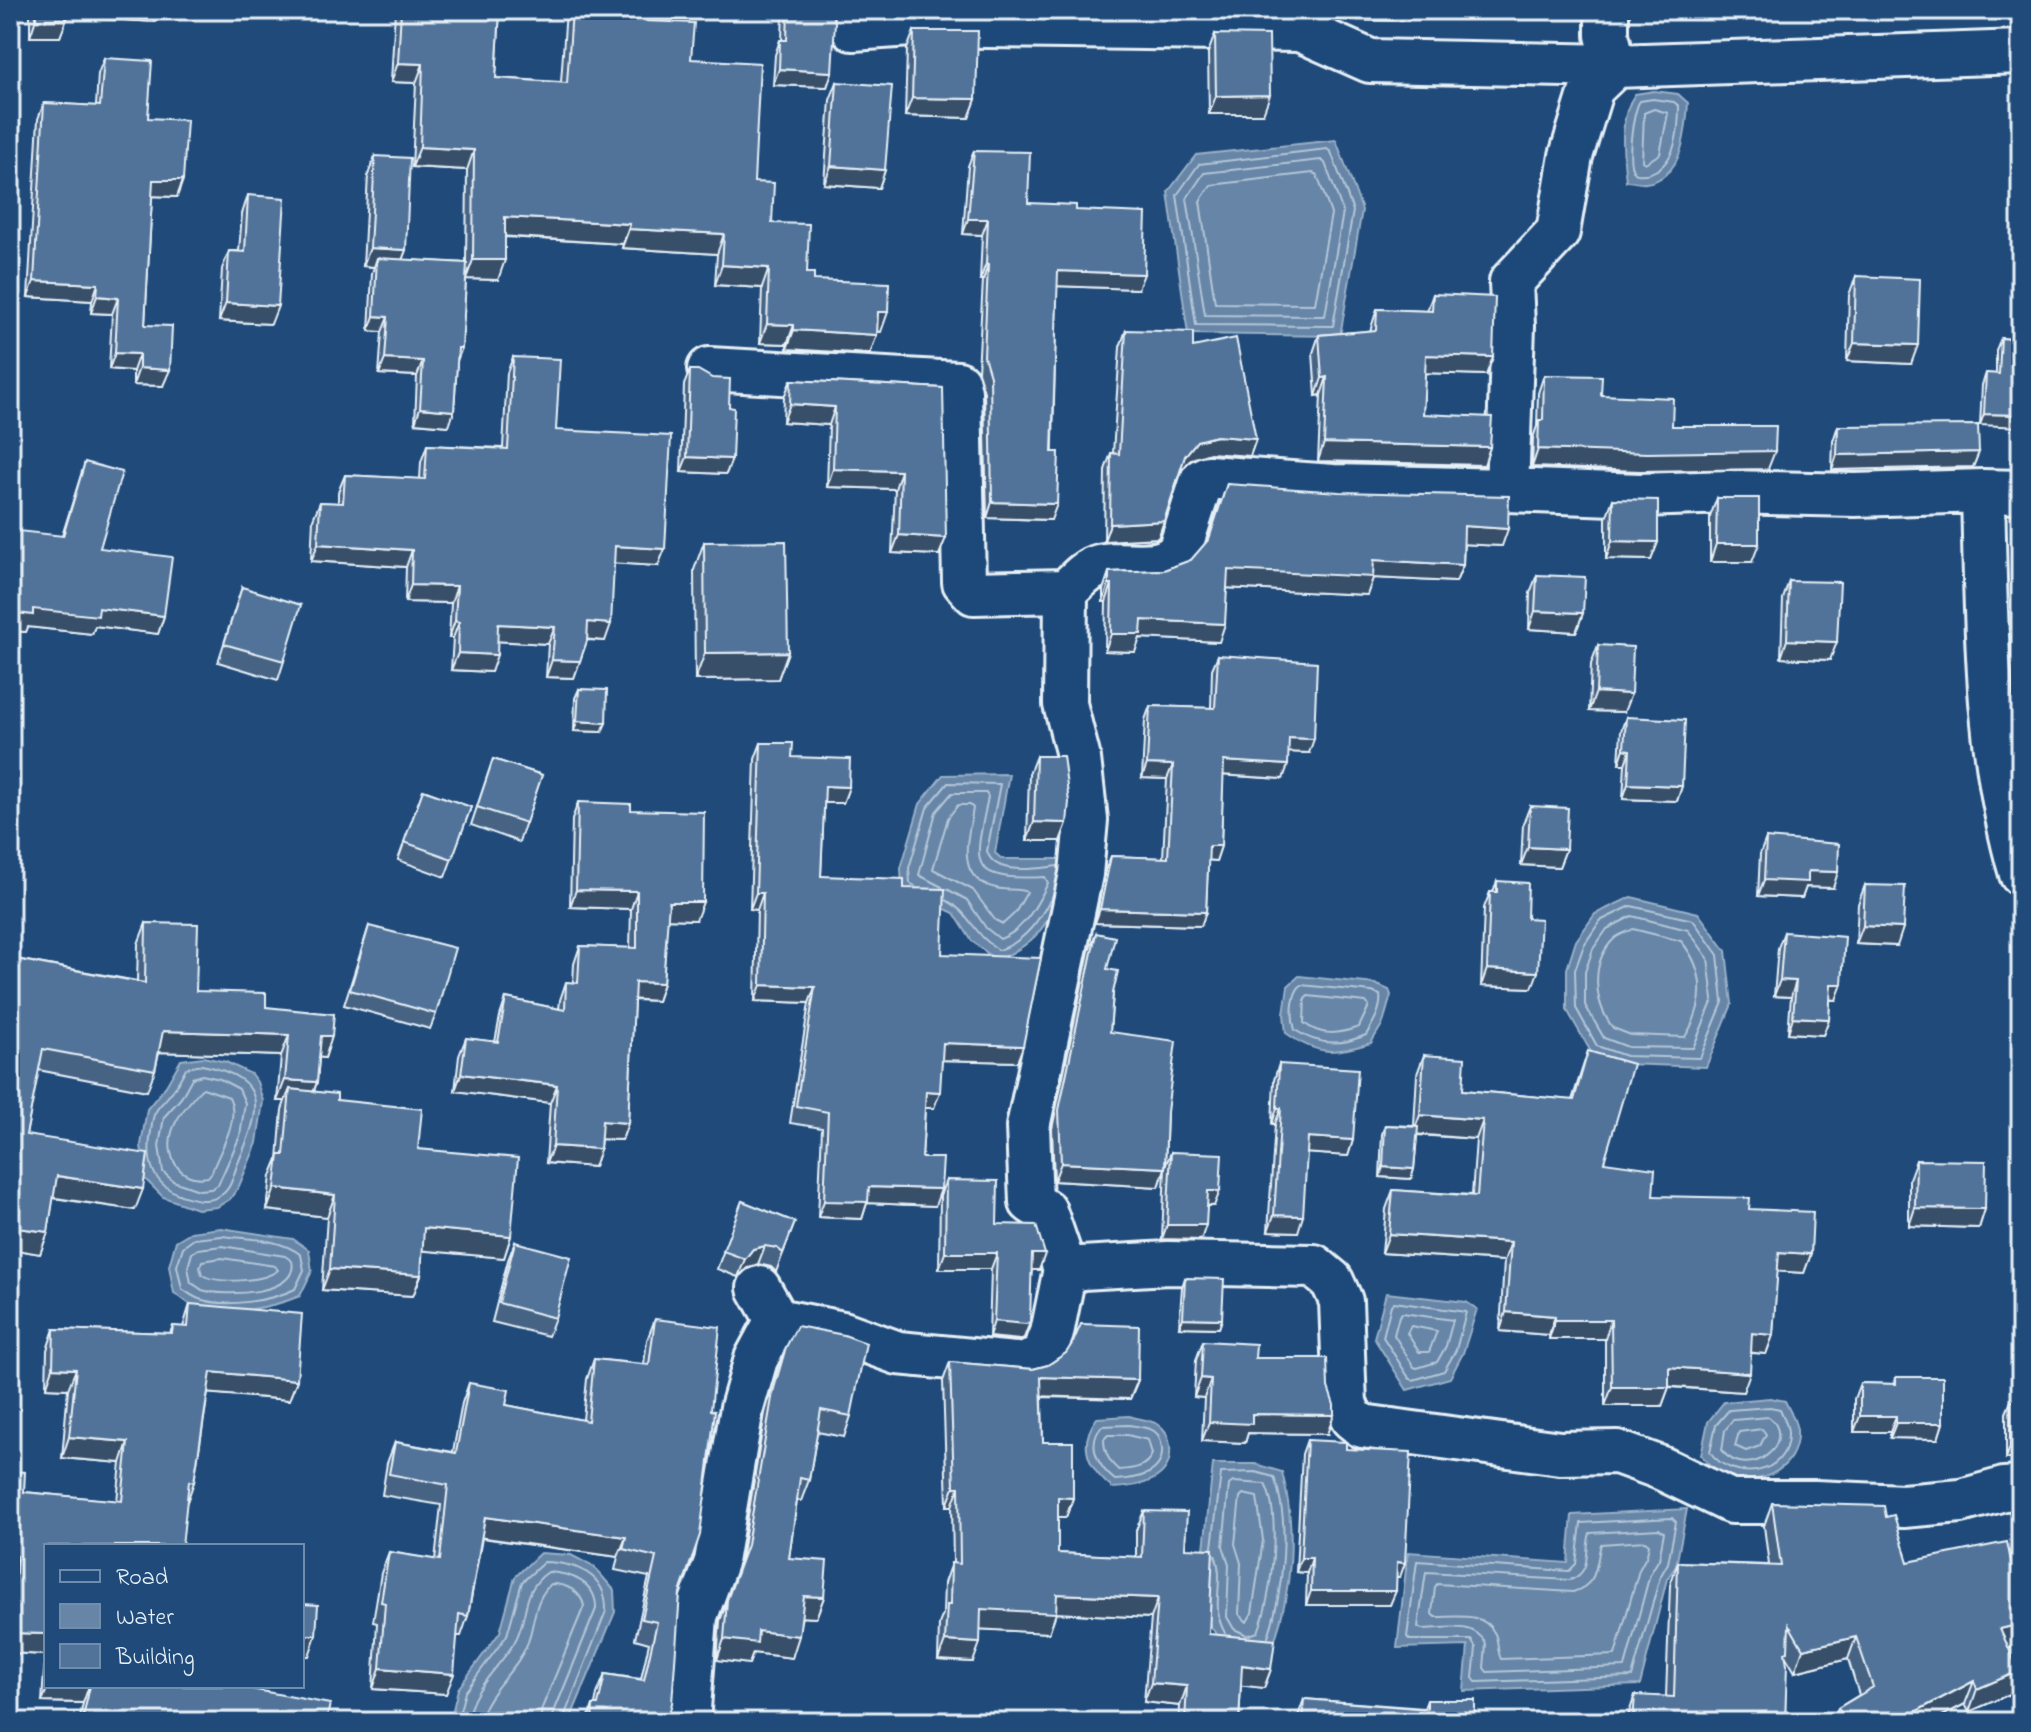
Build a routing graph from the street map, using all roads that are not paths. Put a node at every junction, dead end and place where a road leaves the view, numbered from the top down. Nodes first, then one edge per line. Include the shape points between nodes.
1 (848, 10) edge
2 (1607, 10) edge
3 (2021, 52) edge
4 (1615, 66) junction
5 (709, 369) dead end
6 (1507, 490) junction
7 (2002, 492) edge
8 (1066, 591) junction
9 (2021, 874) edge
10 (1065, 1269) junction
11 (2021, 1488) edge
12 (688, 1722) edge

1 - 4 street via 853,29 911,25 1300,30 1370,61
2 - 4 street
3 - 4 street
4 - 6 street via 1592,88 1571,156 1558,232 1511,282
5 - 8 street via 958,383 964,582 974,593
6 - 7 street via 1640,495
6 - 8 street via 1208,477 1202,480 1175,557 1166,563 1093,568
7 - 9 street via 1987,648 1998,767
8 - 10 street via 1065,704 1086,820 1081,874 1028,1127 1031,1202 1045,1211
10 - 11 street via 1168,1263 1314,1266 1332,1281 1341,1301 1345,1405 1362,1426 1560,1453 1617,1452 1732,1502 1903,1506
10 - 12 street via 1052,1333 1044,1353 1027,1365 898,1353 768,1304 742,1408 716,1562 696,1616

